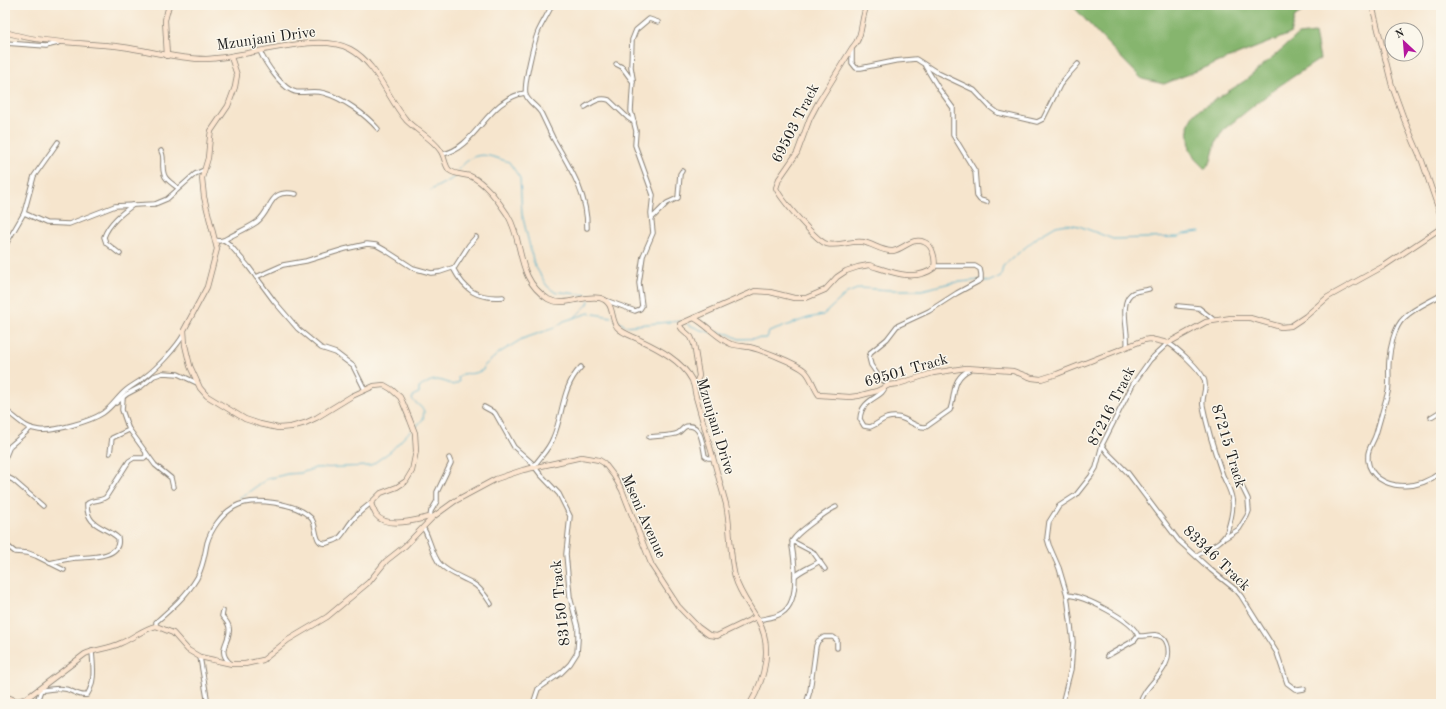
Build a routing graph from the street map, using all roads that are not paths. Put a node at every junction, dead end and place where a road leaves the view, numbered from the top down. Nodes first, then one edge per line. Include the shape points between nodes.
1 (169, 5) edge
2 (552, 5) edge
3 (867, 5) edge
4 (1372, 5) edge
5 (658, 22) dead end
6 (5, 32) edge
7 (59, 42) junction
8 (5, 43) edge
9 (852, 48) junction
10 (260, 51) junction
11 (167, 56) junction
12 (230, 57) junction
13 (616, 64) dead end
14 (1078, 64) dead end
15 (924, 65) junction
16 (633, 82) junction
17 (525, 93) junction
18 (585, 107) dead end
19 (634, 122) junction
20 (378, 129) dead end
21 (58, 142) dead end
22 (161, 150) dead end
23 (442, 154) junction
24 (204, 170) junction
25 (682, 171) dead end
26 (178, 188) junction
27 (296, 194) dead end
28 (987, 202) dead end
29 (134, 204) junction
30 (24, 213) junction
31 (1441, 216) edge
32 (652, 218) junction
33 (587, 228) dead end
34 (1441, 228) edge
35 (476, 238) dead end
36 (215, 240) junction
37 (224, 240) junction
38 (5, 246) edge
39 (120, 254) dead end
40 (934, 266) junction
41 (453, 268) junction
42 (256, 277) junction
43 (1150, 289) dead end
44 (1441, 295) edge
45 (503, 297) dead end
46 (604, 300) junction
47 (1178, 306) dead end
48 (694, 318) junction
49 (1214, 320) junction
50 (184, 334) junction
51 (1168, 343) junction
52 (1127, 346) junction
53 (581, 367) dead end
54 (973, 367) junction
55 (197, 383) junction
56 (693, 383) junction
57 (887, 386) junction
58 (365, 390) junction
59 (123, 398) junction
60 (111, 406) junction
61 (484, 407) dead end
62 (1441, 411) edge
63 (6, 412) edge
64 (1431, 417) dead end
65 (31, 428) junction
66 (129, 429) junction
67 (649, 437) dead end
68 (1102, 445) junction
69 (110, 453) dead end
70 (146, 453) junction
71 (5, 458) edge
72 (449, 458) dead end
73 (713, 458) junction
74 (1231, 464) dead end
75 (535, 467) junction
76 (1441, 472) edge
77 (5, 476) edge
78 (173, 487) dead end
79 (371, 503) junction
80 (43, 506) dead end
81 (836, 507) dead end
82 (432, 517) junction
83 (423, 528) junction
84 (1223, 539) junction
85 (792, 541) junction
86 (5, 544) edge
87 (1196, 556) junction
88 (820, 561) junction
89 (50, 563) junction
90 (825, 569) dead end
91 (64, 570) dead end
92 (796, 576) junction
93 (1067, 595) junction
94 (491, 604) dead end
95 (223, 611) dead end
96 (757, 619) junction
97 (156, 626) junction
98 (1138, 636) junction
99 (837, 648) dead end
100 (92, 651) junction
101 (1107, 656) dead end
102 (200, 657) junction
103 (232, 664) junction
104 (1304, 689) dead end
105 (40, 690) junction
106 (5, 696) edge
107 (36, 704) edge
108 (208, 704) edge
109 (533, 704) edge
110 (578, 704) edge
111 (593, 704) edge
112 (750, 704) edge
113 (806, 704) edge
114 (1062, 704) edge
115 (1140, 704) edge

1 - 11 street via 165,20
2 - 17 street via 535,42
3 - 9 street, 69503 Track via 861,34
4 - 31 street via 1392,86
5 - 16 street via 646,20 634,34 631,47
6 - 7 street, Mzunjani Drive
7 - 8 street via 46,46
7 - 11 street, Mzunjani Drive via 124,47
9 - 15 street via 852,63 858,68 911,59 919,60
9 - 40 street, 69503 Track via 818,103 797,154 777,183 776,190 823,243 831,245 861,242 889,251 914,241 926,242 930,246
10 - 12 street, Mzunjani Drive
10 - 20 street via 266,64 288,89 332,95 367,118
10 - 23 street, Mzunjani Drive via 328,42 350,49 368,64 406,119 438,146
11 - 12 street, Mzunjani Drive via 207,59
12 - 24 street via 237,75 235,87 228,106 211,131
13 - 16 street via 622,67
14 - 15 street via 1060,85 1043,119 1037,122 998,113 974,90
15 - 28 street via 952,105 953,135 975,171 977,196
16 - 19 street via 631,111
17 - 23 street via 516,95 495,109 462,145
17 - 33 street via 528,100 539,110 577,181 588,216
18 - 19 street via 600,99 609,100
19 - 32 street via 635,145 653,195
21 - 30 street via 31,182
22 - 26 street via 164,176
23 - 46 street, Mzunjani Drive via 449,169 471,176 481,183 507,214 517,236 524,271 543,295 549,300 559,302 590,298
24 - 26 street
24 - 36 street via 202,188
25 - 32 street via 678,198 666,203
26 - 29 street via 159,203
27 - 37 street via 279,194 259,220
29 - 30 street via 115,206 68,224 46,223
29 - 39 street via 120,214 104,237 106,243
30 - 38 street
32 - 46 street via 653,233 643,256 639,283 642,308 630,310
34 - 49 street, 87216 Track via 1384,266 1328,297 1291,326 1280,327 1250,318
35 - 41 street
36 - 37 street
36 - 50 street via 216,253 207,287 187,322
37 - 42 street
40 - 48 street via 928,272 910,275 863,265 846,271 825,290 806,298 755,291
40 - 57 street via 972,266 978,268 981,280 898,326 869,354 873,368
41 - 42 street via 431,273 419,270 380,248 367,244 283,265
41 - 45 street via 461,283 473,292 487,297
42 - 58 street via 298,330 321,348 336,353 353,366
43 - 52 street via 1131,293 1127,299
44 - 76 street via 1400,322 1388,363 1388,392 1368,460 1371,470 1379,479 1397,485 1418,485 1428,482
46 - 56 street, Mzunjani Drive via 610,306 619,329 678,362
47 - 49 street via 1199,308
48 - 56 street via 680,324 694,344 699,376
48 - 57 street, 69501 Track via 731,344 757,349 793,363 810,377 819,395 858,396
49 - 51 street, 87216 Track via 1203,323
50 - 55 street via 187,354
50 - 60 street via 155,369 125,391
51 - 52 street, 69501 Track via 1147,339
51 - 68 street, 87216 Track via 1140,373
51 - 84 street, 87215 Track via 1188,360 1204,380 1203,405 1232,500 1228,527
52 - 54 street, 69501 Track via 1042,379 1013,371
53 - 75 street via 567,389 553,440
54 - 57 street, 69501 Track via 932,373
54 - 57 street via 960,375 950,410 926,427 899,417 885,418 870,427 864,426 860,419 862,408
55 - 58 street via 207,396 245,419 285,428 298,426 316,418
55 - 59 street via 178,374 163,373 154,376
56 - 73 street, Mzunjani Drive
58 - 79 street via 380,385 394,391 403,403 416,442 412,471 406,481 381,493
59 - 60 street
59 - 66 street via 123,413
60 - 65 street via 100,415 67,427 45,430
61 - 75 street, 83150 Track via 495,413 514,447
62 - 64 street
63 - 65 street
65 - 71 street via 10,446
66 - 69 street via 112,438
66 - 70 street
67 - 73 street via 676,434 682,428 694,426 698,431 705,456
68 - 87 street, 83346 Track via 1128,473 1175,536
68 - 93 street, 87216 Track via 1096,468 1091,476 1076,495 1059,506 1049,522 1047,538
70 - 78 street via 155,465 171,478
70 - 89 street via 144,458 130,460 106,497 87,504 89,516 94,523 118,538 114,551 103,556
72 - 82 street via 451,463 431,511
73 - 96 street, Mzunjani Drive via 728,517 735,577
74 - 84 street via 1248,499 1249,511 1236,531
75 - 82 street, Mseni Avenue via 496,479
75 - 96 street, Mseni Avenue via 577,457 587,457 604,463 619,484 652,566 688,617 706,634 715,637
75 - 109 street, 83150 Track via 559,494 570,516 566,554 570,597 578,634 573,660 557,677 538,689
77 - 80 street
79 - 82 street, Mseni Avenue via 376,514 386,521 400,523
79 - 97 street via 359,512 338,539 324,543 317,540 316,527 311,518 297,509 272,502 244,503 234,507 212,530 204,563 193,585 170,611 156,622
81 - 85 street
82 - 83 street
83 - 94 street via 440,564 473,583
83 - 103 street via 386,561 369,582 326,617 288,640 263,660
84 - 87 street
85 - 88 street via 810,549
85 - 92 street
86 - 89 street via 15,552 28,553
87 - 104 street, 83346 Track via 1236,590 1277,653 1287,683 1295,689
88 - 90 street
88 - 92 street via 803,569
89 - 91 street
92 - 96 street via 791,605 780,614
93 - 98 street via 1080,598 1114,614 1134,629
93 - 114 street, 87216 Track via 1073,654
95 - 103 street via 222,616 229,629 224,652
96 - 112 street, Mzunjani Drive via 766,642 766,655 756,695
97 - 100 street via 122,643
97 - 102 street via 173,633 188,650
98 - 101 street via 1133,642
98 - 115 street via 1163,637 1168,652 1162,672
99 - 113 street via 838,642 835,638 824,636 818,642
100 - 105 street via 80,657
100 - 105 street via 94,670 87,695 82,696 65,689
102 - 103 street
102 - 108 street
105 - 106 street via 20,701
105 - 107 street
110 - 111 street

